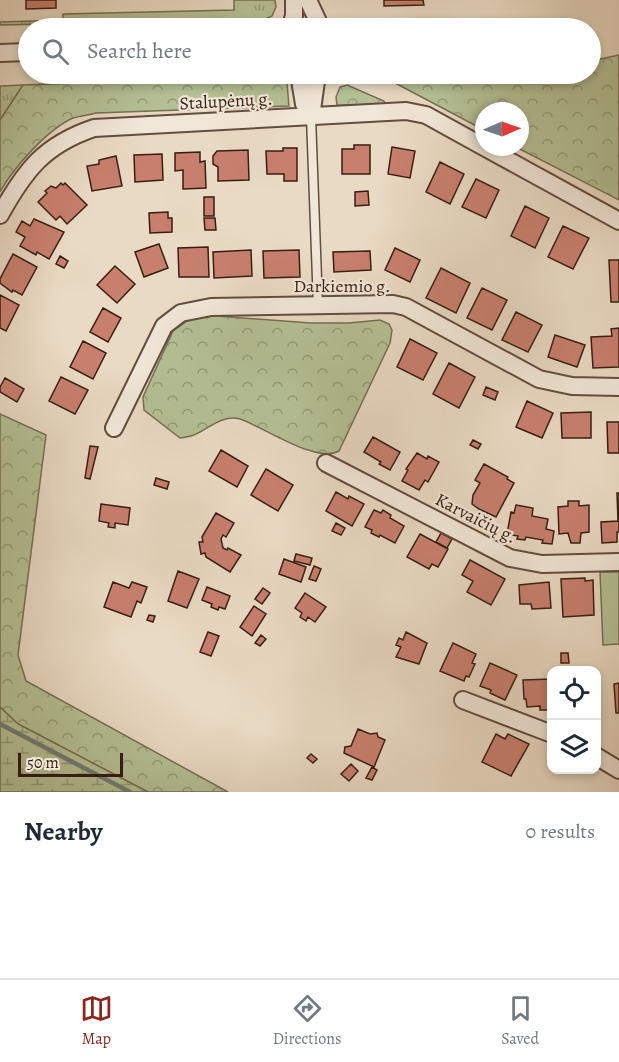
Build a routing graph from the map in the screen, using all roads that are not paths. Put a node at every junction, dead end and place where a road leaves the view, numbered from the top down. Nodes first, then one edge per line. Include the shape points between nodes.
1 (294, 0) edge
2 (308, 0) edge
3 (293, 18) edge
4 (316, 18) edge
5 (18, 52) edge
6 (0, 53) edge
7 (301, 84) edge
8 (316, 84) edge
9 (311, 117) junction
10 (475, 142) edge
11 (500, 156) edge
12 (0, 215) edge
13 (619, 221) edge
14 (318, 306) junction
15 (619, 387) edge
16 (114, 428) dead end
17 (326, 463) dead end
18 (619, 562) edge
19 (463, 700) dead end
20 (547, 732) edge
21 (601, 759) edge
22 (619, 770) edge

1 - 3 street
2 - 4 street
5 - 6 street
7 - 9 street
8 - 9 street
9 - 10 street, Stalupėnų g. via 416,112
9 - 12 street, Stalupėnų g. via 94,128 67,139 42,156 28,169
9 - 14 lane
11 - 13 street, Stalupėnų g.
14 - 15 street, Darkiemio g. via 406,307 539,380 572,386
14 - 16 street, Darkiemio g. via 211,307 181,313 164,326
17 - 18 street, Karvaičių g. via 510,558 542,564
19 - 20 street
21 - 22 street

